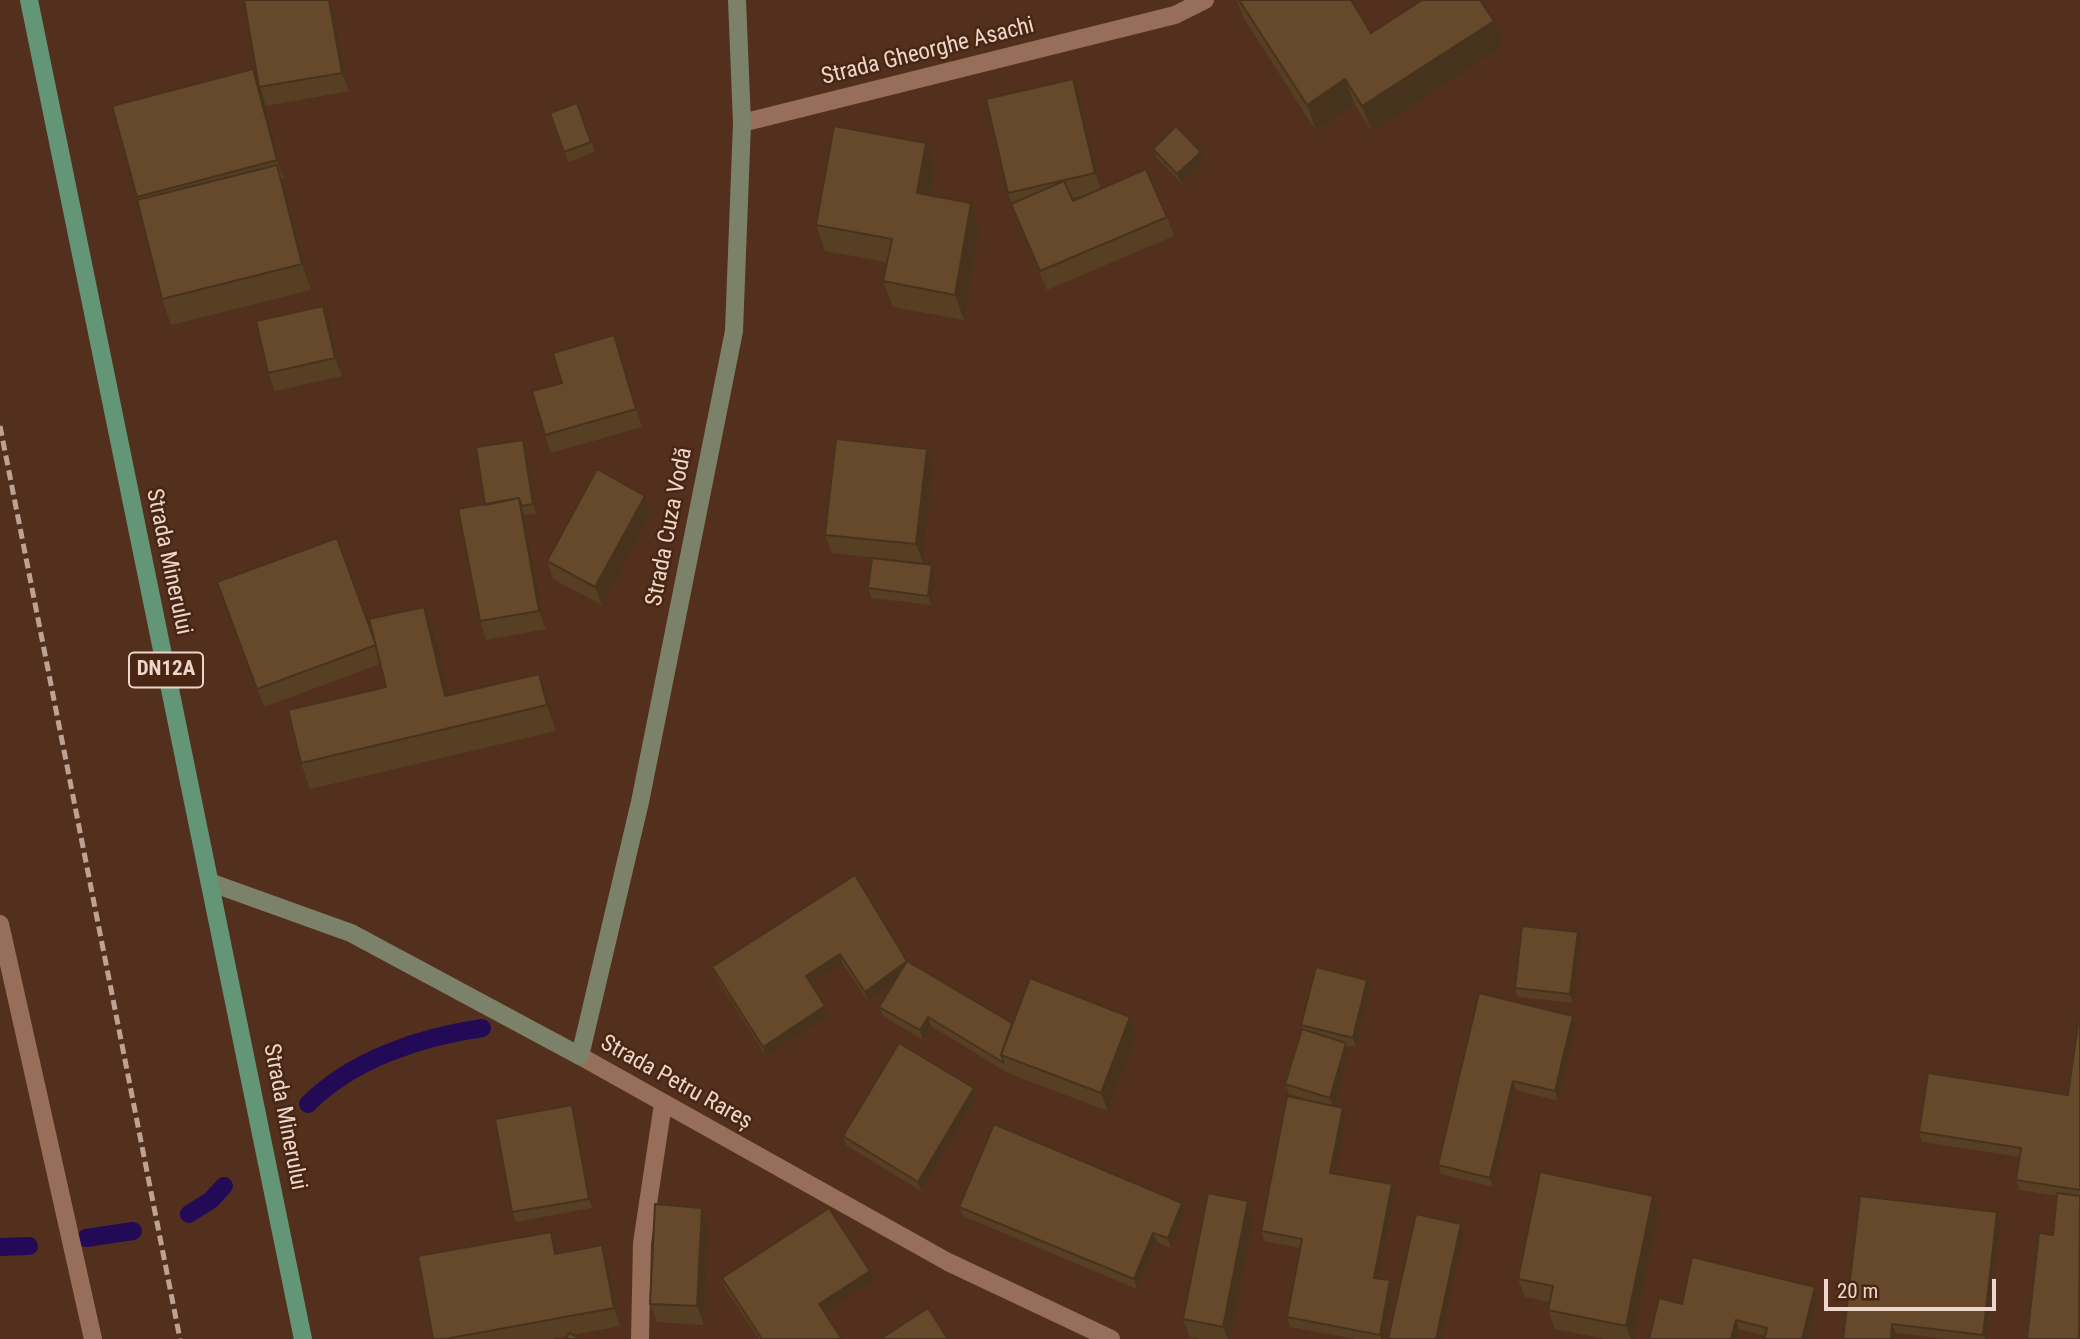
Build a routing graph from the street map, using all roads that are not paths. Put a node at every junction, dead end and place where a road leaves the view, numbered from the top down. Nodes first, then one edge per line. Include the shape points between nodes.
1 (29, 0) edge
2 (737, 0) edge
3 (1205, 0) edge
4 (742, 123) junction
5 (212, 883) junction
6 (0, 924) edge
7 (580, 1056) junction
8 (663, 1104) junction
9 (93, 1339) edge
10 (303, 1339) edge
11 (640, 1339) edge
12 (1111, 1339) edge

1 - 5 main road, Strada Minerului / DN12A
2 - 4 street, Strada Cuza Vodă
3 - 4 street, Strada Gheorghe Asachi via 1175,15
4 - 7 street, Strada Cuza Vodă via 734,331 640,802
5 - 7 street, Strada Petru Rareș via 351,933
5 - 10 main road, Strada Minerului / DN12A
6 - 9 street
7 - 8 street, Strada Petru Rareș
8 - 11 street via 642,1243
8 - 12 street, Strada Petru Rareș via 948,1262

